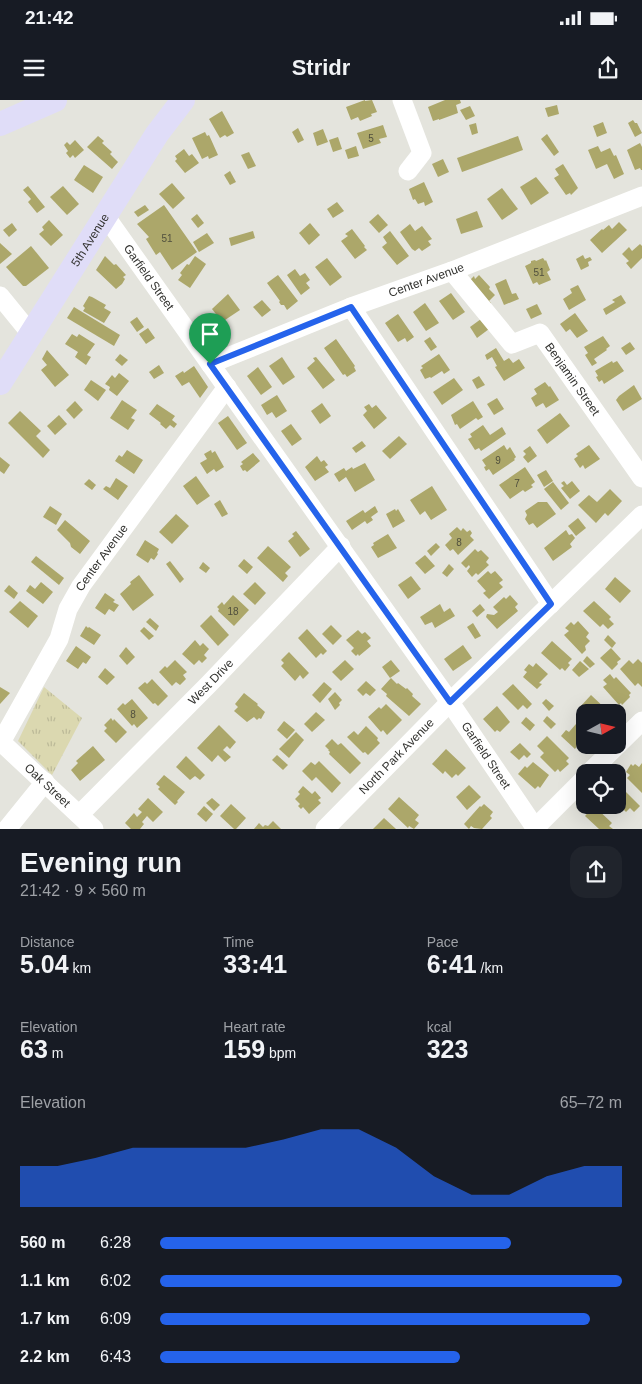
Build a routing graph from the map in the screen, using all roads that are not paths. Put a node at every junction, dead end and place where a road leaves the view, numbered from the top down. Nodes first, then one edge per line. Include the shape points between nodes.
1 (54, 100) edge
2 (402, 100) edge
3 (175, 103) edge
4 (0, 124) edge
5 (408, 171) dead end
6 (638, 203) edge
7 (106, 217) junction
8 (452, 272) junction
9 (0, 296) edge
10 (351, 307) junction
11 (30, 334) junction
12 (210, 364) junction
13 (0, 383) edge
14 (227, 387) junction
15 (642, 478) edge
16 (642, 515) edge
17 (341, 546) junction
18 (551, 604) junction
19 (450, 702) junction
20 (642, 721) edge
21 (1, 742) edge
22 (598, 764) edge
23 (44, 782) junction
24 (576, 787) edge
25 (80, 814) junction
26 (536, 828) edge
27 (7, 829) edge
28 (94, 829) edge
29 (325, 829) edge

1 - 4 main road
2 - 5 street via 422,153
3 - 7 main road, 5th Avenue
6 - 8 street, Center Avenue
7 - 11 main road, 5th Avenue
7 - 12 street, Garfield Street
8 - 10 street, Center Avenue
8 - 15 street, Benjamin Street via 512,344 540,333
9 - 11 street
10 - 12 street, Center Avenue
10 - 18 street
11 - 13 main road, 5th Avenue
12 - 14 street, Garfield Street
14 - 17 street, Garfield Street
14 - 21 street, Center Avenue via 80,586 68,609 59,639
16 - 18 street, North Park Avenue
17 - 19 street, Garfield Street
17 - 25 street, West Drive
18 - 19 street, North Park Avenue
19 - 26 street, Garfield Street
19 - 29 street, North Park Avenue
20 - 22 street
21 - 23 street, Oak Street
23 - 25 street, Oak Street
23 - 27 street
24 - 26 street
25 - 28 street, Oak Street

